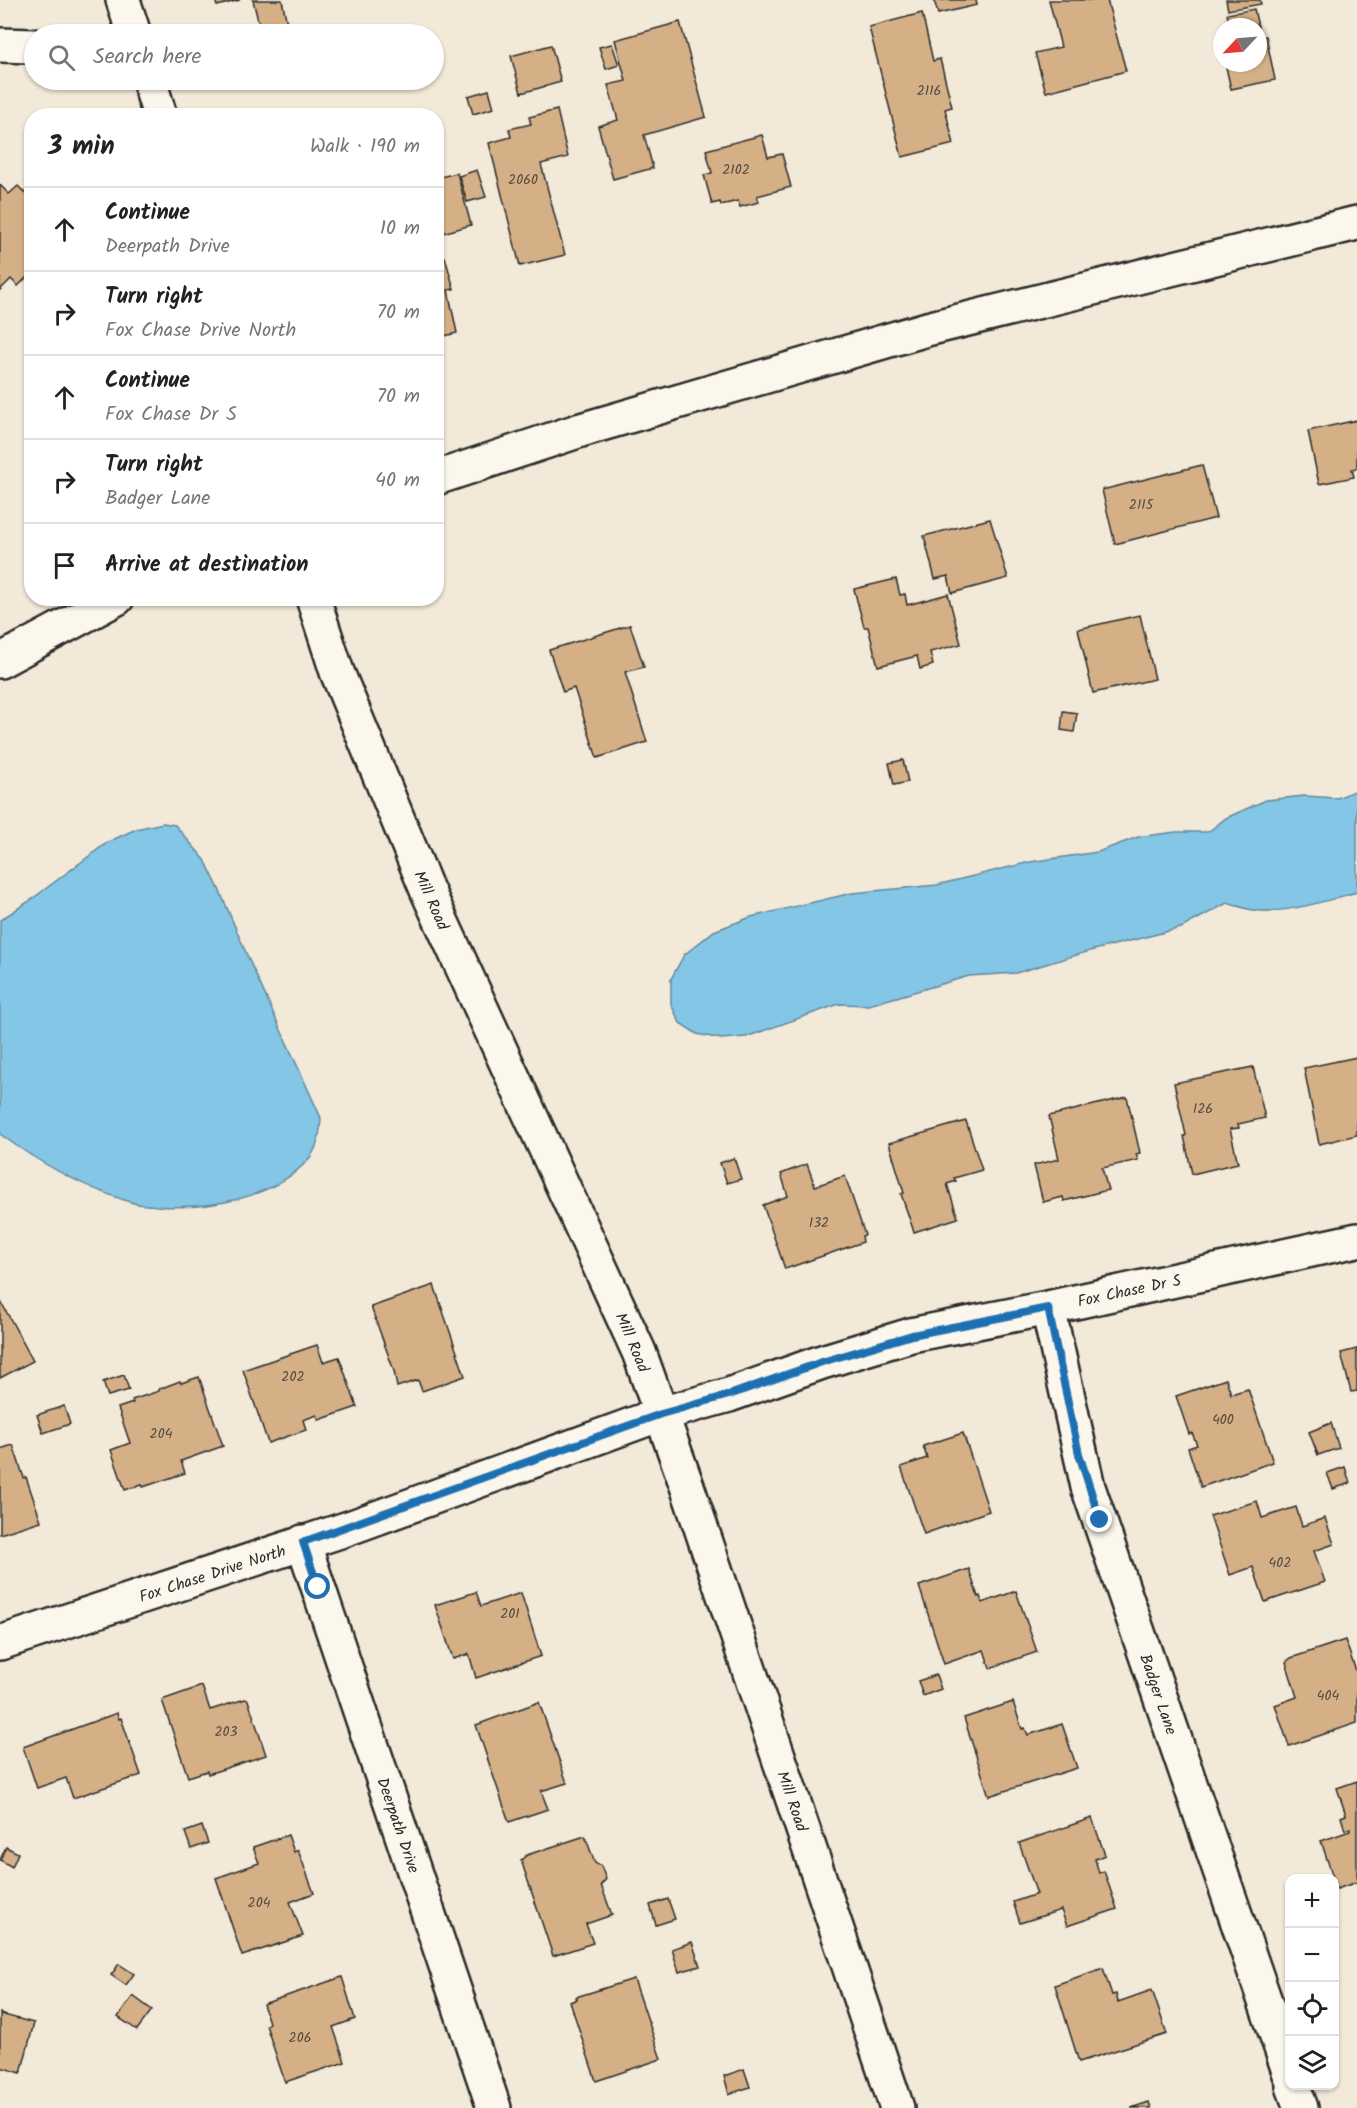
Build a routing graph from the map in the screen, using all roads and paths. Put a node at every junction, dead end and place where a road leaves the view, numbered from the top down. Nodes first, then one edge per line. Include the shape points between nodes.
1 (0, 45) edge
2 (24, 46) edge
3 (151, 90) edge
4 (157, 108) edge
5 (1357, 223) edge
6 (444, 475) edge
7 (102, 606) edge
8 (316, 606) edge
9 (0, 661) edge
10 (1357, 1240) edge
11 (1048, 1308) junction
12 (661, 1414) junction
13 (303, 1542) junction
14 (0, 1643) edge
15 (1285, 2059) edge
16 (1295, 2090) edge
17 (494, 2108) edge
18 (897, 2108) edge
19 (1301, 2108) edge

1 - 2 street
3 - 4 street
5 - 6 street via 927,329 581,430
7 - 9 street
8 - 12 street, Mill Road via 338,672 427,890 639,1352
10 - 11 street, Fox Chase Dr S
11 - 12 street, Fox Chase Dr S via 912,1335
11 - 15 street, Badger Lane via 1088,1487
12 - 13 street, Fox Chase Drive North
12 - 18 street, Mill Road
13 - 14 street, Fox Chase Drive North
13 - 17 street, Deerpath Drive
16 - 19 street

